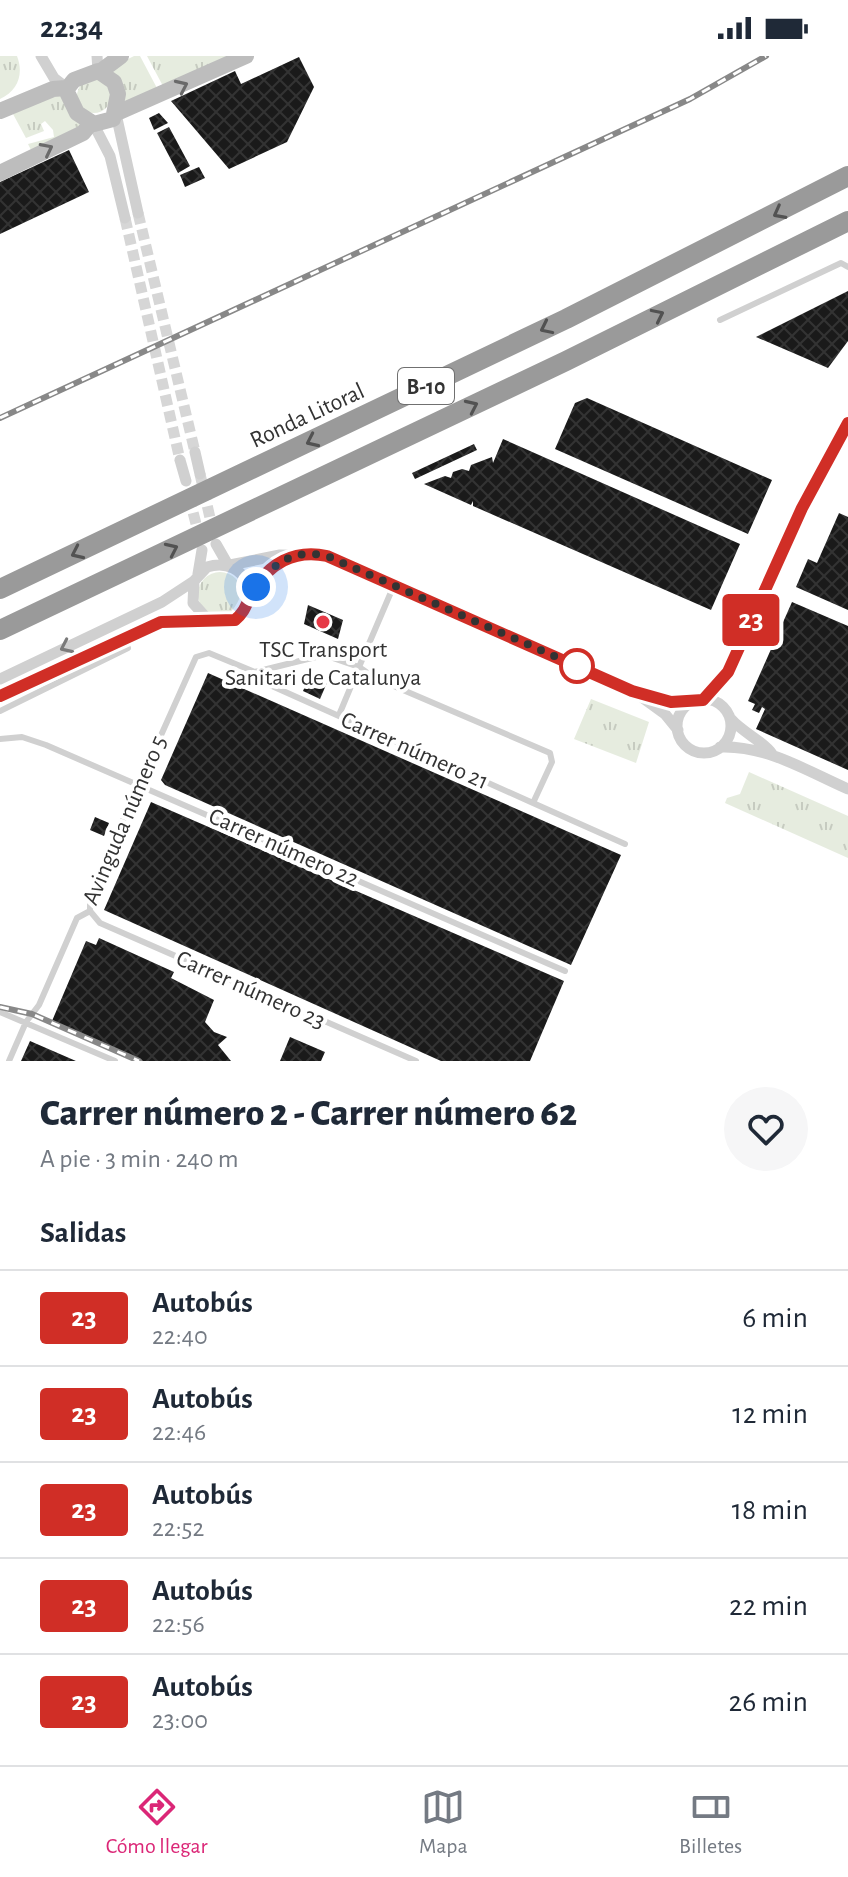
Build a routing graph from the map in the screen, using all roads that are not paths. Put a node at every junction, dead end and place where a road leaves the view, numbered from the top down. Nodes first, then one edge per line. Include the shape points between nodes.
1 (41, 56) edge
2 (121, 56) edge
3 (246, 56) edge
4 (99, 66) edge
5 (67, 88) junction
6 (0, 111) edge
7 (116, 114) junction
8 (92, 123) junction
9 (0, 173) edge
10 (848, 176) edge
11 (138, 213) tunnel mouth
12 (125, 218) tunnel mouth
13 (848, 221) edge
14 (848, 267) edge
15 (720, 320) dead end
16 (848, 423) edge
17 (195, 452) tunnel mouth
18 (180, 460) tunnel mouth
19 (200, 474) tunnel mouth
20 (186, 481) tunnel mouth
21 (216, 544) tunnel mouth
22 (202, 550) tunnel mouth
23 (298, 553) junction
24 (229, 565) junction
25 (196, 578) junction
26 (394, 585) junction
27 (0, 589) edge
28 (250, 598) junction
29 (209, 621) junction
30 (0, 630) edge
31 (125, 638) junction
32 (193, 661) joint
33 (359, 667) junction
34 (260, 672) junction
35 (0, 679) edge
36 (632, 691) junction
37 (0, 696) edge
38 (697, 701) junction
39 (0, 711) edge
40 (339, 715) junction
41 (730, 718) junction
42 (678, 730) junction
43 (0, 739) edge
44 (720, 747) junction
45 (772, 754) junction
46 (139, 784) junction
47 (848, 789) edge
48 (533, 803) junction
49 (625, 844) dead end
50 (90, 911) junction
51 (565, 971) dead end
52 (0, 1012) edge
53 (26, 1022) junction
54 (9, 1061) edge
55 (115, 1061) edge
56 (416, 1061) edge

1 - 5 street
2 - 4 street
7 -> 3 street
4 - 5 street
4 - 7 street via 117,88
5 - 6 street
5 - 8 street via 73,108
7 - 8 street
7 - 11 street
9 -> 8 street via 83,133
8 - 12 street via 110,156
10 -> 27 highway, Ronda Litoral / B-10 via 566,319
30 -> 13 highway, B-10
14 - 15 lane via 841,263
16 - 38 street via 802,508 728,672
17 - 19 street
18 - 20 street
21 - 24 street
22 - 25 street
23 - 24 street
23 - 26 street via 327,556
23 - 28 street via 268,572
24 - 25 street via 207,567
24 - 28 street via 247,580
25 - 29 street via 193,603
25 -> 35 street via 162,602
26 - 33 lane
26 - 36 street
28 - 29 street via 235,620
29 - 31 street via 161,622
31 - 37 street
31 - 39 lane via 128,648
32 - 34 lane, Carrer número 21 via 209,653
32 - 46 lane, Avinguda número 5
33 - 34 lane via 330,655
33 - 40 lane
33 - 48 lane, Carrer número 21 via 550,753 552,762
34 - 40 lane, Carrer número 21 via 263,682
36 - 38 street via 671,702
36 - 42 street
38 - 41 street via 720,704
38 - 42 street via 681,714
40 - 48 lane, Carrer número 21
41 - 44 street via 730,734
41 - 45 street
42 - 44 street via 684,744 695,751
43 - 46 lane, Carrer número 22 via 33,740
44 - 45 street
45 - 47 street
46 - 50 lane, Avinguda número 5 via 90,894
46 - 51 lane, Carrer número 22
48 - 49 lane, Carrer número 21
50 - 53 lane, Avinguda número 5 via 77,918 39,1005
50 - 56 lane, Carrer número 23 via 100,923
52 - 53 lane
53 - 54 lane, Avinguda número 5
53 - 55 lane

